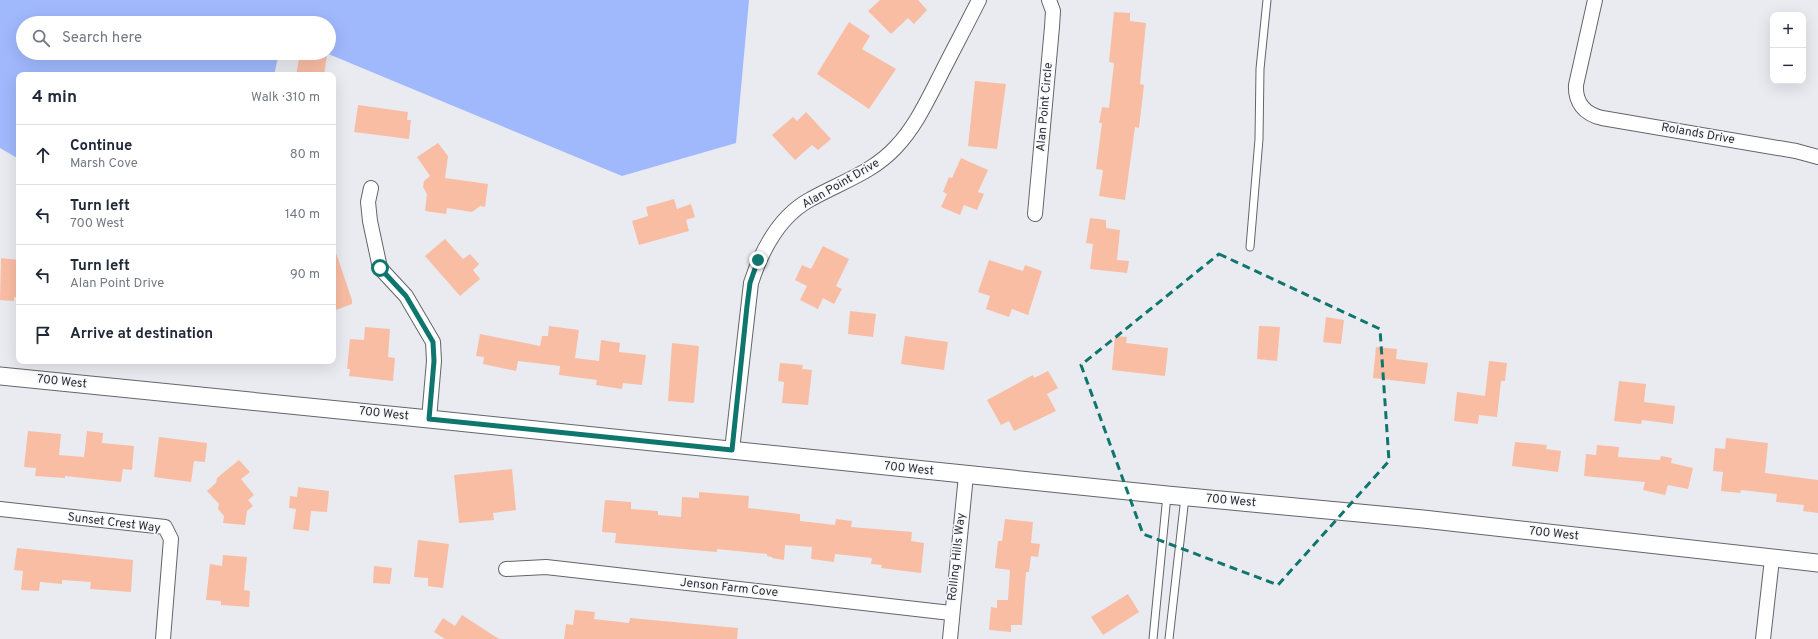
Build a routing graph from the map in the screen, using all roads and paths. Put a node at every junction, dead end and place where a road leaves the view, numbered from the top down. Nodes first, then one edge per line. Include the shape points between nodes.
1 (979, 0) edge
2 (1049, 0) edge
3 (1267, 0) edge
4 (1595, 0) edge
5 (1818, 157) edge
6 (371, 188) dead end
7 (1035, 214) dead end
8 (1250, 247) dead end
9 (0, 376) edge
10 (429, 419) junction
11 (732, 450) junction
12 (966, 475) junction
13 (1167, 495) junction
14 (1185, 497) junction
15 (0, 509) edge
16 (1772, 559) junction
17 (1818, 563) edge
18 (506, 569) dead end
19 (951, 613) junction
20 (163, 639) edge
21 (950, 639) edge
22 (1153, 639) edge
23 (1169, 639) edge
24 (1763, 639) edge

1 - 11 street, Alan Point Drive via 913,127 896,148 858,177 810,199 788,216 771,237 758,260 750,283
2 - 7 street, Alan Point Circle via 1053,11 1052,27
3 - 8 lane via 1260,69 1259,139
4 - 5 street, Rolands Drive via 1576,85 1580,105 1595,116
6 - 10 street via 369,215 380,268 406,296 433,342
9 - 10 street, 700 West
10 - 11 street, 700 West
11 - 12 street, 700 West
12 - 13 street, 700 West
12 - 19 street, Rolling Hills Way
13 - 14 street, 700 West
13 - 22 lane
14 - 16 street, 700 West via 1423,519
14 - 23 lane
15 - 20 street, Sunset Crest Way via 165,527 171,539
16 - 17 street, 700 West
16 - 24 street
18 - 19 street, Jenson Farm Cove via 546,567
19 - 21 street, Rolling Hills Way

